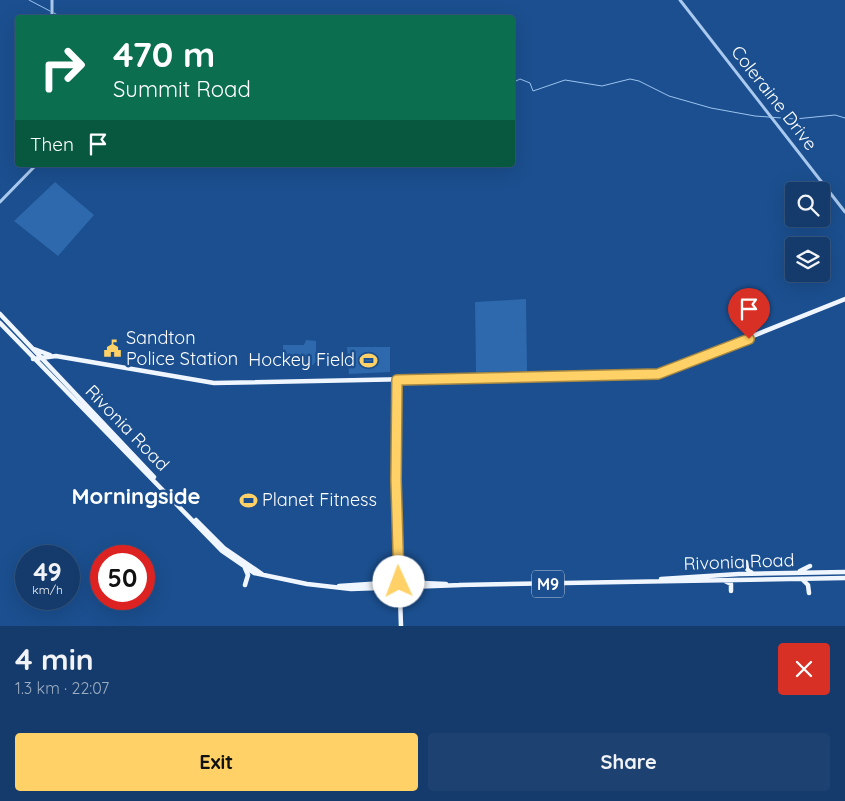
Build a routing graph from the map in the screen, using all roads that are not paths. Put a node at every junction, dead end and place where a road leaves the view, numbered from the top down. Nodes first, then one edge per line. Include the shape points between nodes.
1 (52, 0) edge
2 (680, 0) edge
3 (52, 15) edge
4 (34, 167) edge
5 (0, 202) edge
6 (845, 212) edge
7 (845, 299) edge
8 (0, 314) edge
9 (0, 323) edge
10 (27, 345) junction
11 (56, 356) junction
12 (40, 358) junction
13 (33, 359) junction
14 (49, 367) junction
15 (397, 380) junction
16 (84, 403) junction
17 (84, 410) junction
18 (746, 562) dead end
19 (257, 564) dead end
20 (244, 565) junction
21 (810, 566) dead end
22 (845, 572) edge
23 (754, 574) junction
24 (781, 574) junction
25 (845, 578) edge
26 (802, 579) junction
27 (722, 580) junction
28 (634, 582) junction
29 (244, 585) dead end
30 (399, 585) junction
31 (462, 585) junction
32 (419, 588) junction
33 (731, 591) dead end
34 (809, 593) dead end
35 (400, 607) junction
36 (401, 626) edge

1 - 3 street
2 - 6 street, Coleraine Drive
4 - 5 street
7 - 15 main road via 658,374
8 - 10 main road, Rivonia Road / M9
9 - 13 main road, Rivonia Road / M9
10 - 11 main road via 40,353
10 - 12 main road, Rivonia Road / M9
11 - 12 main road
11 - 14 main road
11 - 15 main road via 209,383
12 - 13 main road
12 - 14 main road, Rivonia Road / M9
13 - 17 main road, Rivonia Road / M9
14 - 16 main road, Rivonia Road / M9
15 - 30 main road
16 - 17 main road
16 - 20 main road, Rivonia Road / M9
17 - 20 main road, Rivonia Road / M9 via 222,551
18 - 23 main road via 747,569
19 - 20 main road
20 - 29 main road via 248,575
20 - 30 main road, Rivonia Road / M9 via 282,580 325,586
21 - 24 main road via 803,571
22 - 24 main road, Rivonia Road / M9
23 - 24 main road, Rivonia Road / M9
23 - 28 main road, Rivonia Road / M9
25 - 26 main road, Rivonia Road / M9
26 - 27 main road, Rivonia Road / M9
26 - 34 main road via 808,585
27 - 28 main road, Rivonia Road / M9
27 - 33 main road via 731,584
28 - 31 main road, Rivonia Road / M9
30 - 31 main road, Rivonia Road / M9
30 - 32 main road, Rivonia Road / M9
30 - 35 main road
31 - 32 main road, Rivonia Road / M9
32 - 35 main road via 403,594
35 - 36 main road

